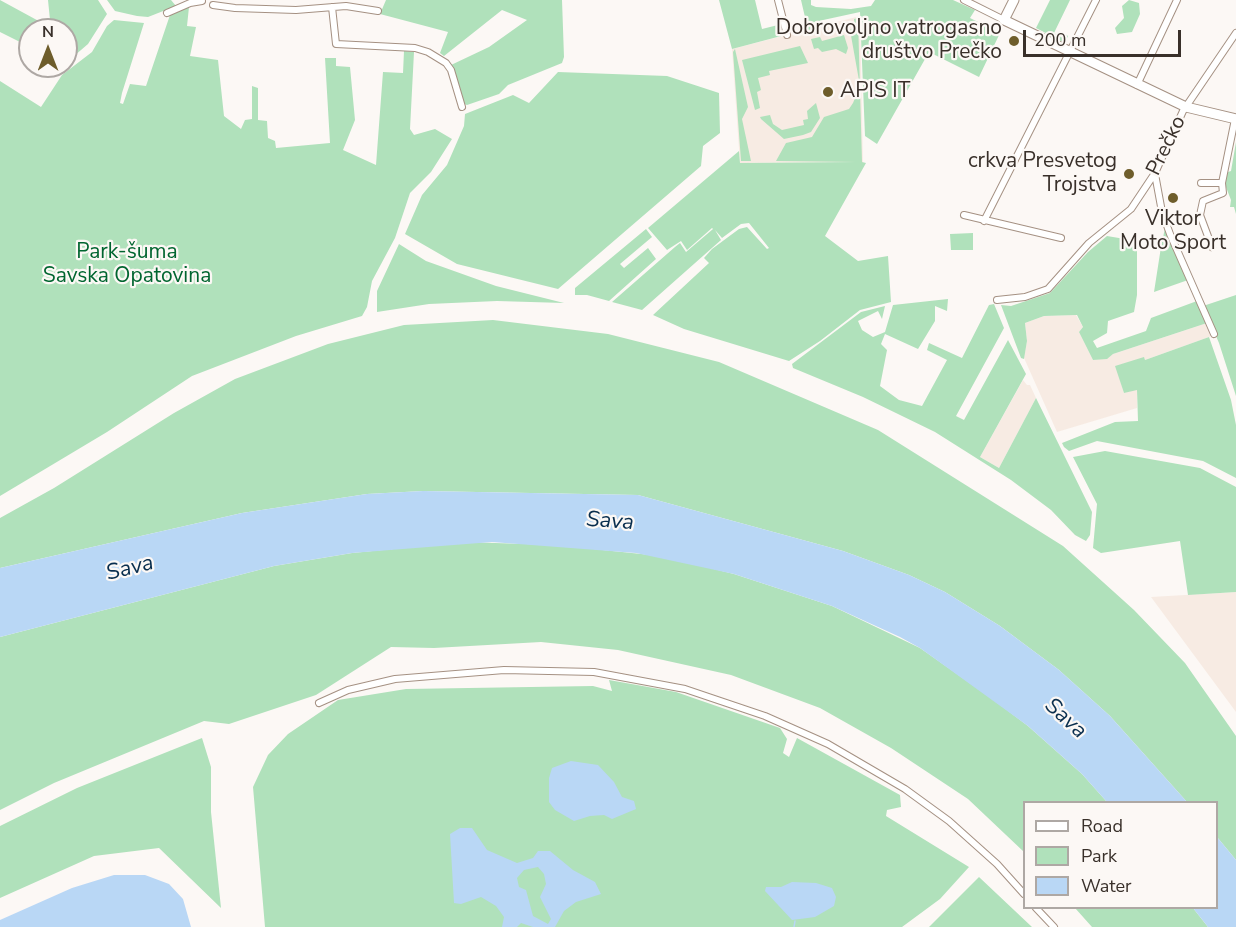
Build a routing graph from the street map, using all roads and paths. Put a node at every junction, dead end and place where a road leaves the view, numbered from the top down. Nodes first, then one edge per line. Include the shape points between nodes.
1 (202, 0) edge
2 (778, 0) edge
3 (964, 0) edge
4 (1014, 0) edge
5 (1096, 0) edge
6 (1177, 0) edge
7 (214, 2) edge
8 (332, 7) junction
9 (378, 11) dead end
10 (167, 13) dead end
11 (1004, 20) junction
12 (1236, 33) edge
13 (787, 34) dead end
14 (1071, 53) junction
15 (1137, 85) junction
16 (462, 107) dead end
17 (1186, 107) junction
18 (1235, 119) edge
19 (1155, 173) junction
20 (1201, 183) dead end
21 (1222, 183) junction
22 (964, 215) dead end
23 (984, 221) junction
24 (1061, 238) dead end
25 (1212, 247) dead end
26 (997, 300) dead end
27 (1214, 334) dead end
28 (319, 703) dead end
29 (1023, 893) edge
30 (1037, 909) edge
31 (1054, 927) edge

1 - 7 street
1 - 10 street
2 - 13 street
3 - 11 street
4 - 11 street
5 - 14 street
6 - 15 street
7 - 8 street via 271,10
8 - 9 street
8 - 16 street via 336,44 428,52 451,70
11 - 14 street
12 - 17 street, Prečko
14 - 15 street
14 - 23 street
15 - 17 street
17 - 18 street
17 - 19 street, Prečko
18 - 21 street
19 - 26 street, Prečko via 1131,209 1089,243 1048,289
19 - 27 street via 1170,234
20 - 21 street
21 - 25 street via 1223,194 1203,201 1200,215
22 - 23 street
23 - 24 street
28 - 29 street via 348,690 395,679 504,670 594,672 686,689 765,716 828,744 905,789 949,821
30 - 31 street

